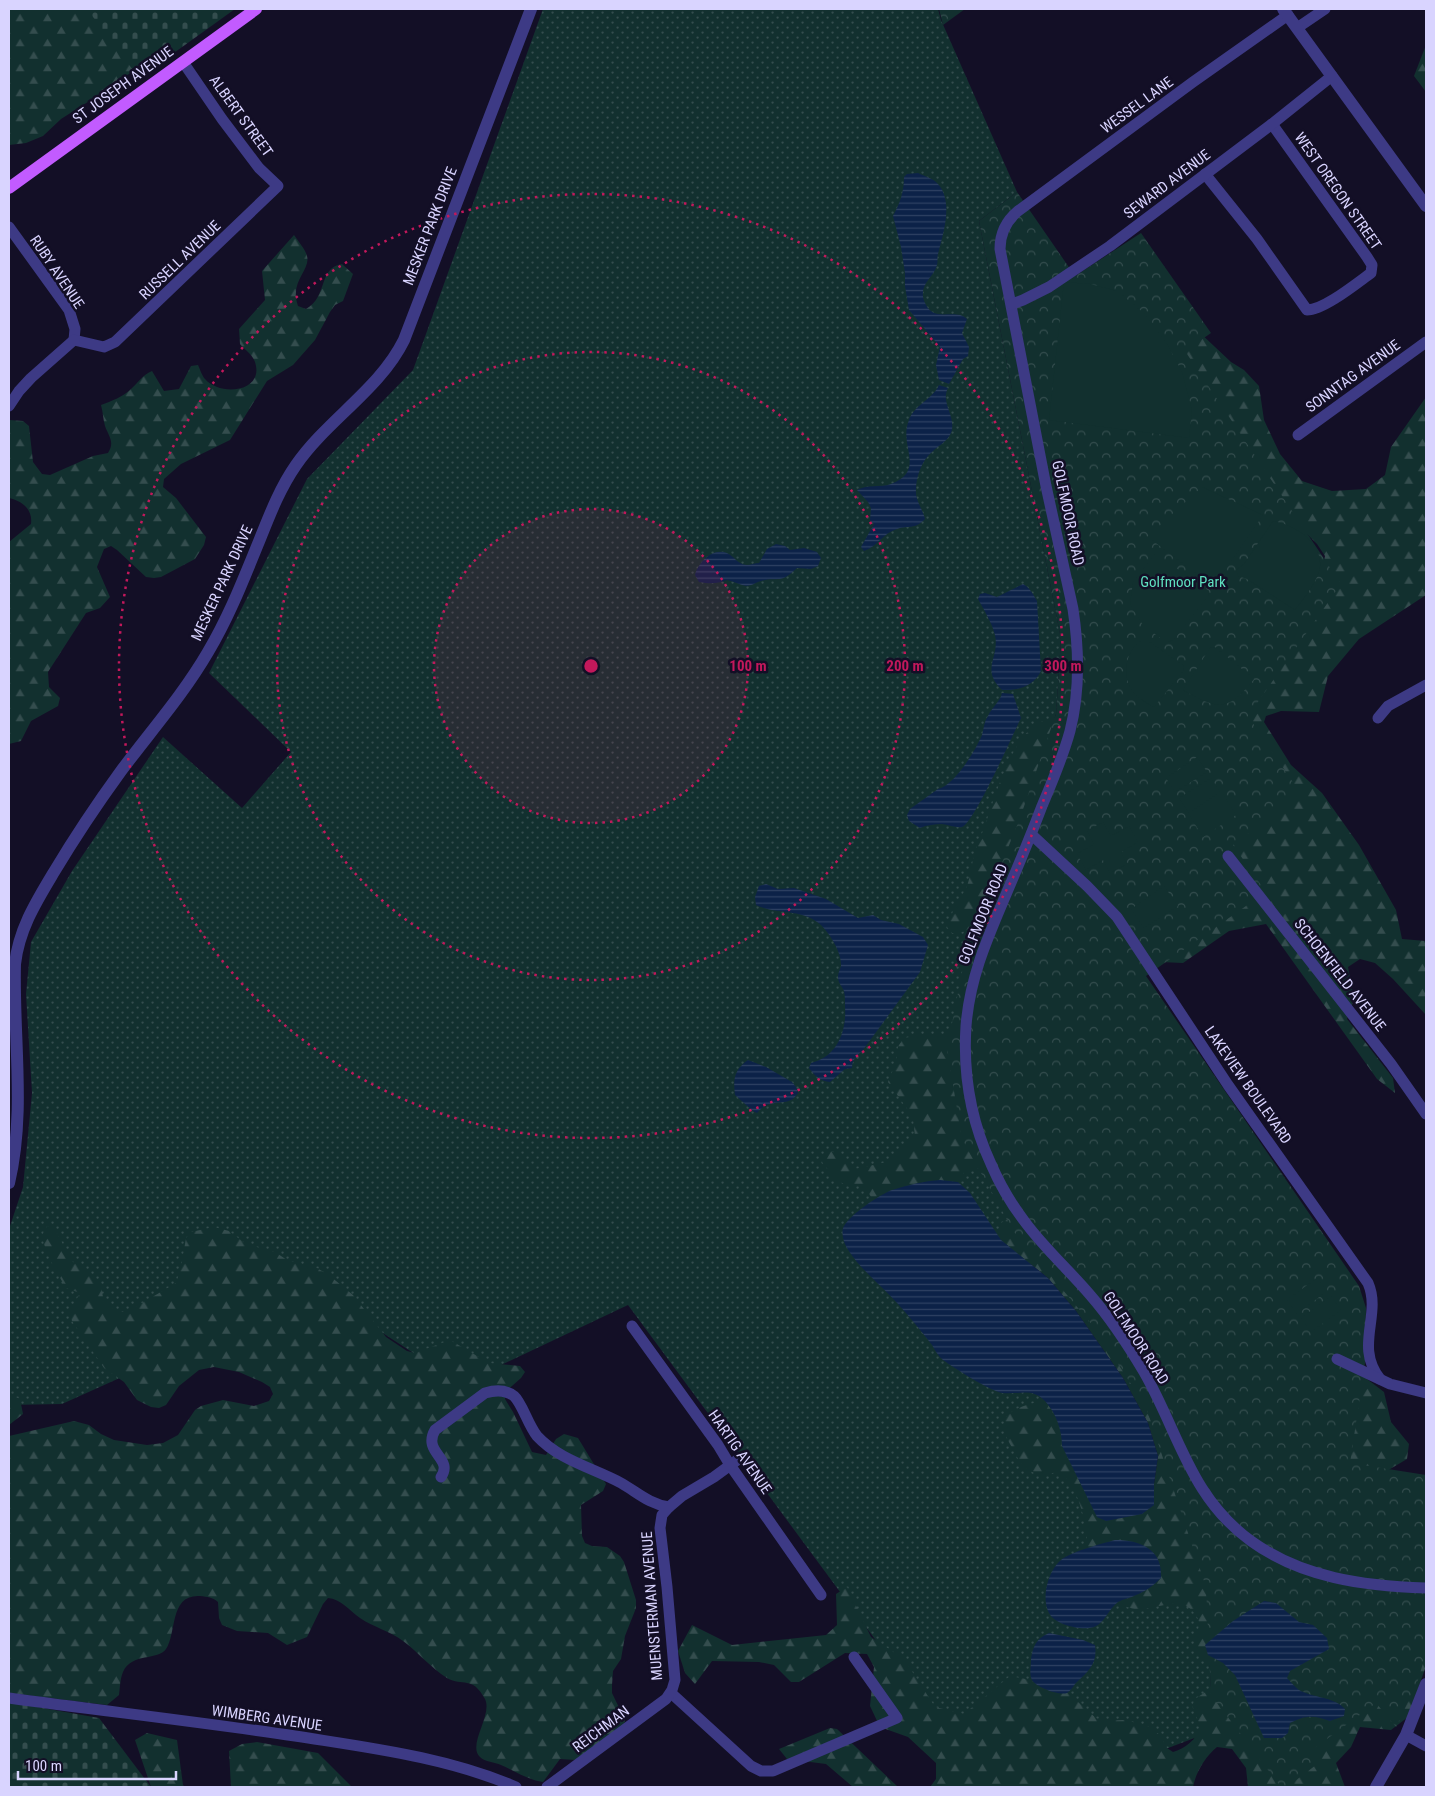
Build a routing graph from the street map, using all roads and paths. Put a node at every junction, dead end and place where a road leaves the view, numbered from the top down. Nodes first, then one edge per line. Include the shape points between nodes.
1 (256, 9) edge
2 (531, 9) edge
3 (1325, 9) edge
4 (1286, 12) edge
5 (1297, 28) junction
6 (183, 62) junction
7 (1332, 76) junction
8 (1272, 124) junction
9 (1205, 174) junction
10 (278, 186) joint
11 (9, 188) edge
12 (1426, 206) edge
13 (1007, 222) joint
14 (9, 227) edge
15 (1012, 304) junction
16 (74, 340) junction
17 (1426, 342) edge
18 (9, 406) edge
19 (1298, 435) dead end
20 (1426, 685) edge
21 (1378, 718) dead end
22 (1032, 835) junction
23 (1228, 856) dead end
24 (13, 945) edge
25 (1426, 1114) edge
26 (9, 1183) edge
27 (632, 1326) dead end
28 (1337, 1359) dead end
29 (1380, 1379) junction
30 (1426, 1393) edge
31 (740, 1458) dead end
32 (730, 1465) junction
33 (440, 1477) dead end
34 (668, 1507) junction
35 (1426, 1588) edge
36 (821, 1595) dead end
37 (854, 1657) dead end
38 (1426, 1684) edge
39 (670, 1693) junction
40 (9, 1698) edge
41 (1406, 1735) junction
42 (1426, 1746) edge
43 (516, 1787) edge
44 (547, 1787) edge
45 (1376, 1787) edge

1 - 6 main road, ST JOSEPH AVENUE
2 - 24 street, MESKER PARK DRIVE via 398,352 378,377 312,443 295,466 274,504 226,619 206,654 66,852
3 - 5 street
4 - 5 street
4 - 13 street, WESSEL LANE
5 - 7 street
6 - 10 street, ALBERT STREET via 259,168
6 - 11 main road, ST JOSEPH AVENUE
7 - 8 street, SEWARD AVENUE
7 - 12 street
8 - 9 street, SEWARD AVENUE
8 - 9 street, WEST OREGON STREET via 1367,256 1372,265 1371,272 1330,301 1307,310 1257,239
9 - 15 street, SEWARD AVENUE via 1131,231 1049,287
10 - 16 street, RUSSELL AVENUE via 115,342 98,346
13 - 15 street, GOLFMOOR ROAD via 1001,235 1000,249
14 - 16 street, RUBY AVENUE via 69,310 75,329
15 - 22 street, GOLFMOOR ROAD via 1073,609 1078,668 1070,730
16 - 18 street via 31,378
17 - 19 street, SONNTAG AVENUE
20 - 21 street via 1388,706
22 - 29 street, LAKEVIEW BOULEVARD via 1117,917 1228,1085 1368,1283 1373,1304 1368,1347 1372,1365
22 - 35 street, GOLFMOOR ROAD via 982,950 968,1001 966,1076 984,1149 1003,1188 1026,1223 1111,1320 1144,1372 1202,1490 1229,1524 1271,1555 1308,1571 1362,1583
23 - 25 street, SCHOENFIELD AVENUE via 1391,1064
24 - 26 street, MESKER PARK DRIVE via 18,1112 16,1154
27 - 32 street, HARTIG AVENUE
28 - 29 street
29 - 30 street
31 - 32 street
32 - 34 street
32 - 36 street, HARTIG AVENUE
33 - 34 street via 445,1467 432,1446 435,1430 485,1393 501,1390 516,1398 528,1423 548,1446 653,1503
34 - 39 street, MUENSTERMAN AVENUE via 662,1515 660,1528 674,1680
37 - 39 street, MUENSTERMAN AVENUE via 897,1718 780,1769 766,1772 751,1766
38 - 41 street
39 - 44 street, REICHMAN
40 - 43 street, WIMBERG AVENUE via 282,1734 429,1758
41 - 42 street
41 - 45 street

